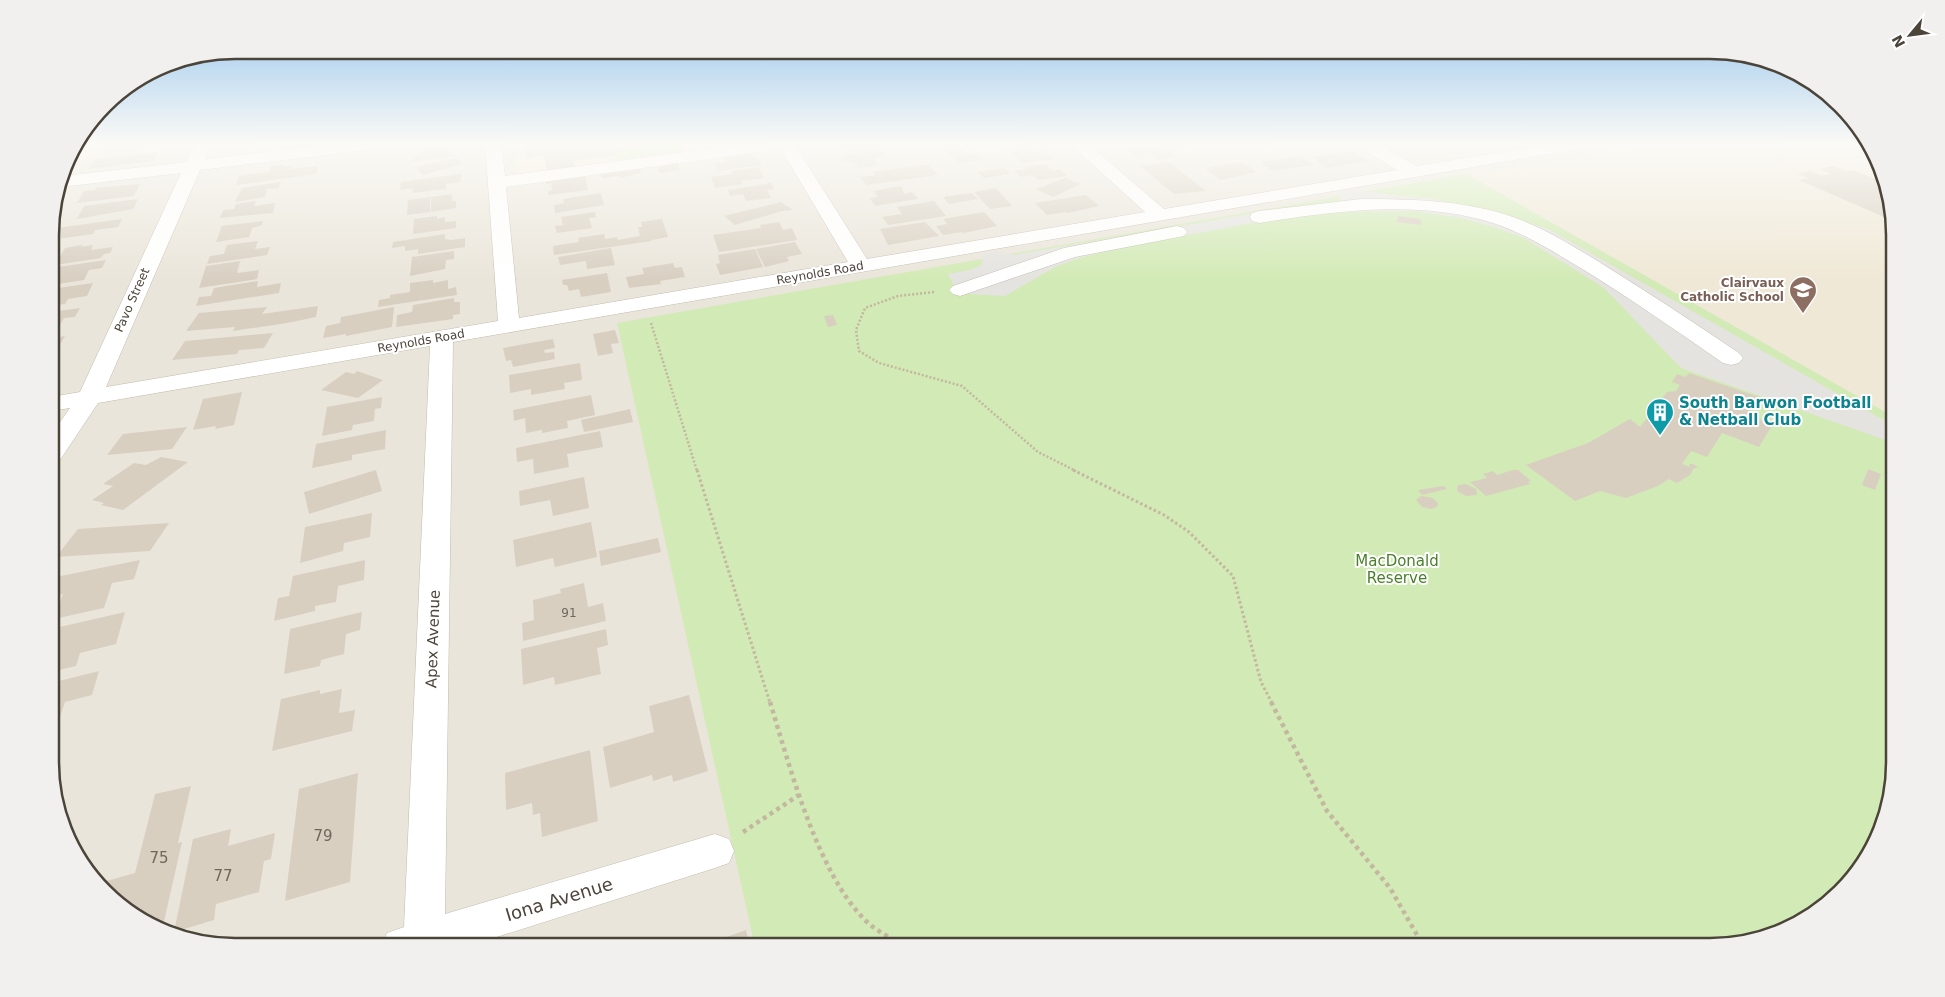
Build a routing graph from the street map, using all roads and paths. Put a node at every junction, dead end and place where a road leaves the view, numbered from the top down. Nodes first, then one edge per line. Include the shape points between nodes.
1 (182, 189) edge
2 (497, 189) edge
3 (814, 189) edge
4 (1130, 189) edge
5 (1314, 189) edge
6 (1340, 189) edge
7 (1365, 206) junction
8 (1160, 215) junction
9 (1236, 221) dead end
10 (1197, 228) dead end
11 (986, 245) junction
12 (861, 266) junction
13 (1012, 272) junction
14 (960, 290) joint
15 (640, 304) junction
16 (509, 326) junction
17 (442, 337) junction
18 (1731, 358) dead end
19 (88, 398) junction
20 (59, 403) edge
21 (59, 442) edge
22 (799, 794) junction
23 (715, 851) joint
24 (413, 938) edge
25 (432, 938) edge
26 (892, 938) edge
27 (1419, 938) edge

1 - 19 street, Pavo Street
2 - 16 street
3 - 12 street
4 - 8 street
5 - 8 street, Reynolds Road
6 - 7 street
7 - 9 street via 1288,212
7 - 18 street via 1405,204 1464,211 1528,230 1610,277
8 - 11 street, Reynolds Road
10 - 13 street via 1091,248
11 - 12 street, Reynolds Road
11 - 13 street
12 - 15 street, Reynolds Road
13 - 14 street
14 - 27 path via 898,296 866,308 856,330 860,351 879,363 962,386 1038,452 1164,515 1189,532 1233,576 1261,682 1327,811 1390,888
15 - 16 street, Reynolds Road
15 - 22 path via 652,325
16 - 17 street, Reynolds Road
17 - 19 street, Reynolds Road
17 - 24 street, Apex Avenue
19 - 20 street, Reynolds Road
19 - 21 street, Pavo Street
22 - 23 path
22 - 26 path via 843,892 866,921
23 - 25 street, Iona Avenue

